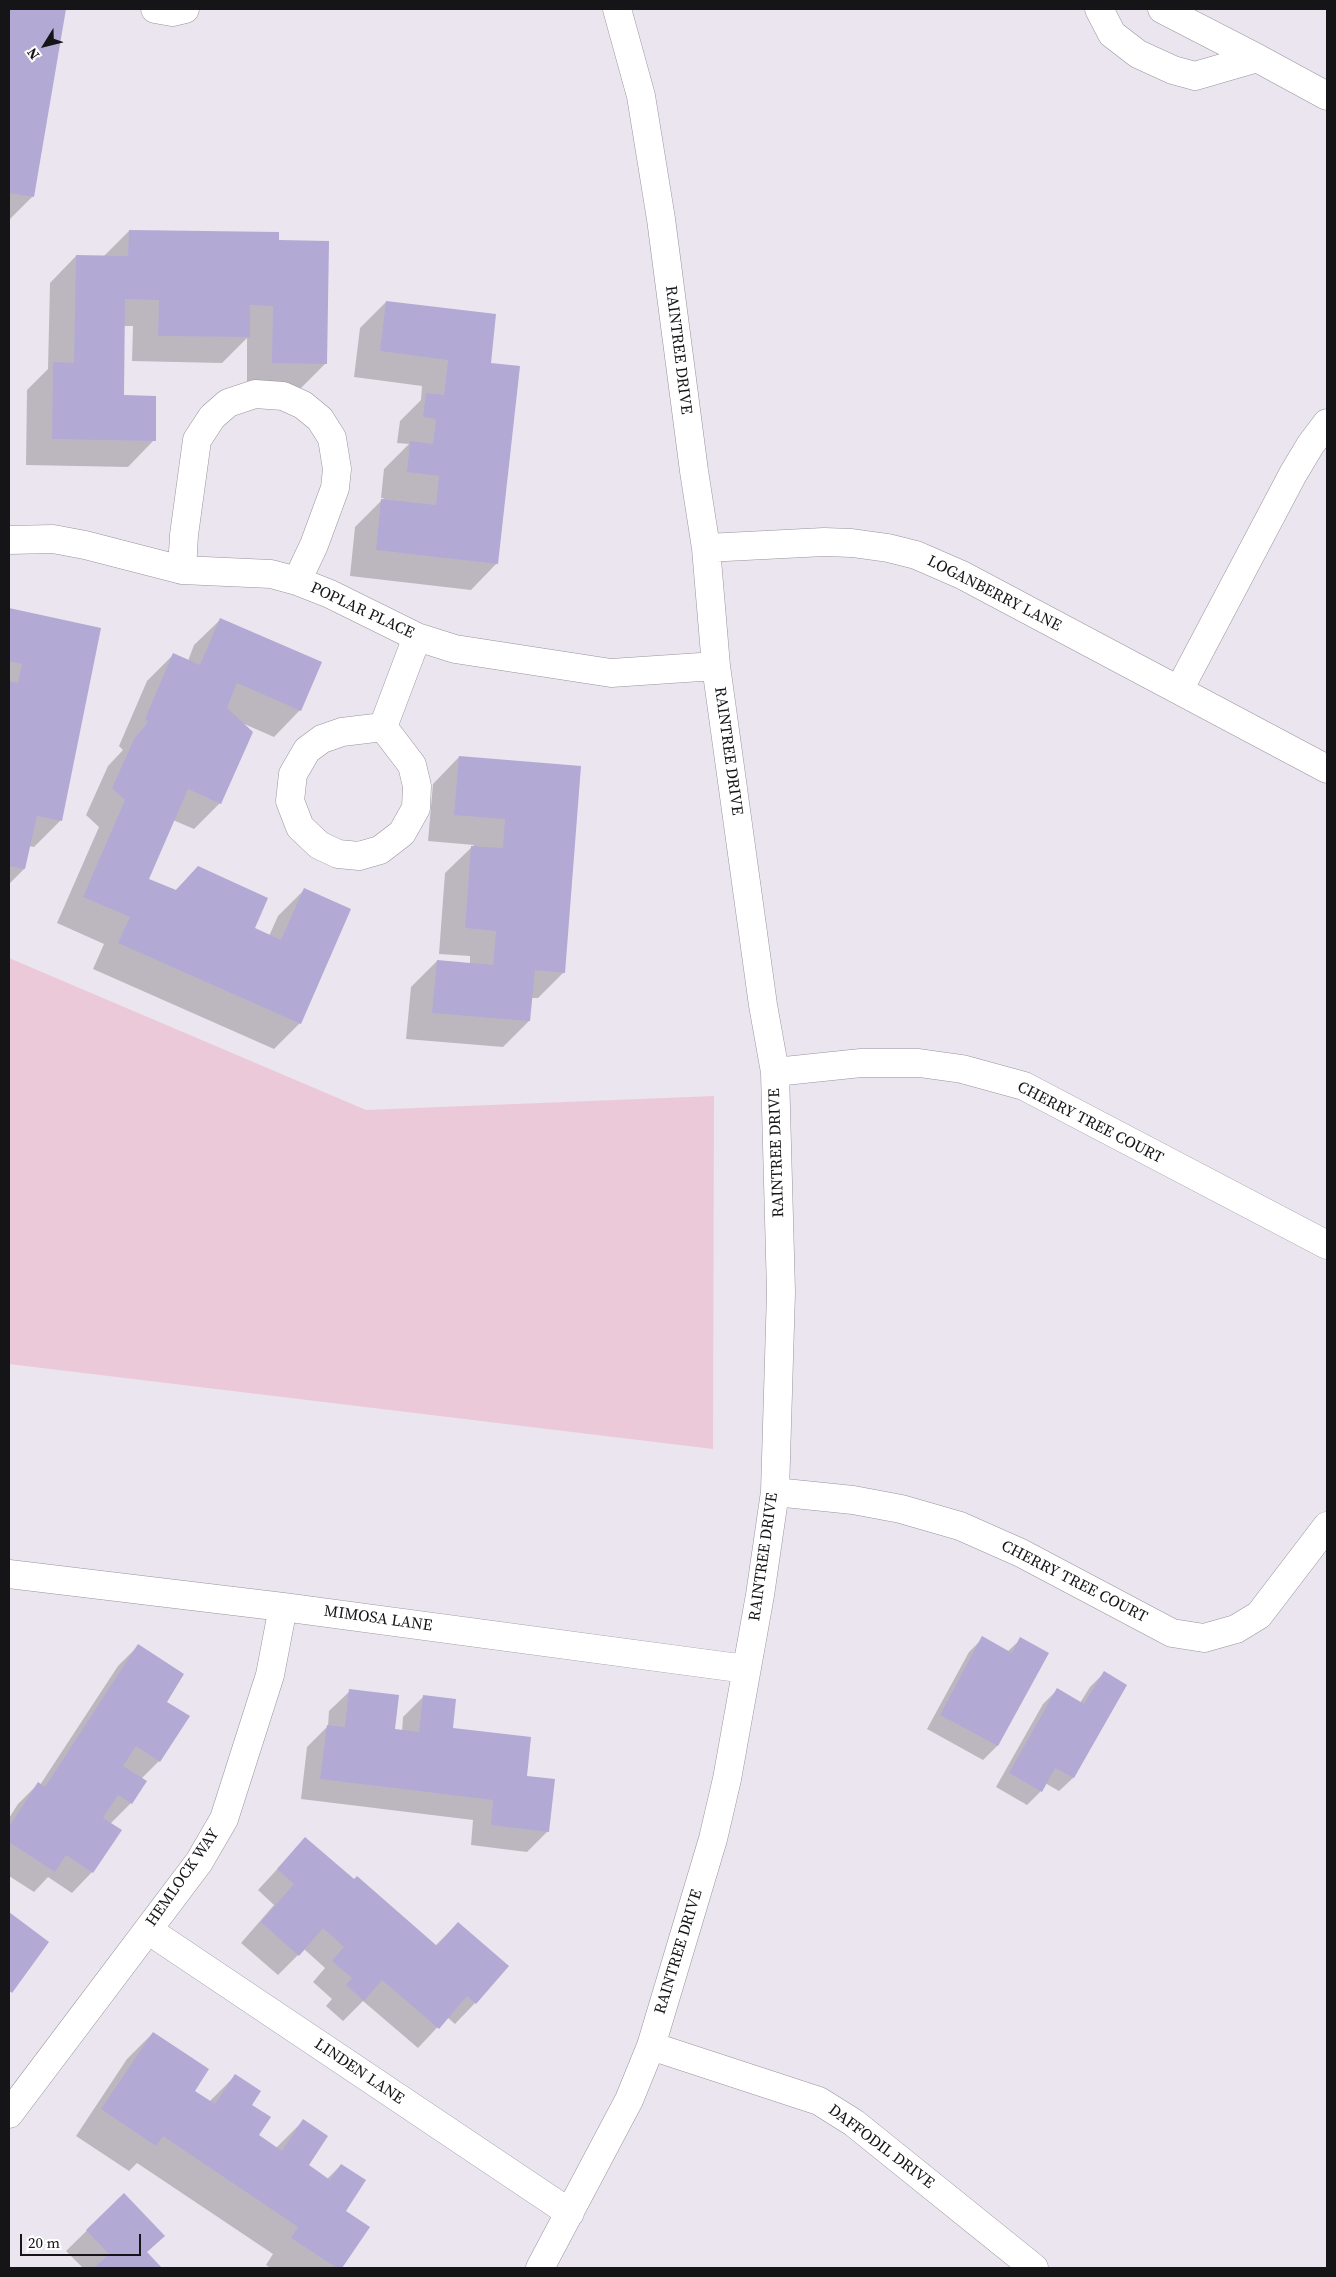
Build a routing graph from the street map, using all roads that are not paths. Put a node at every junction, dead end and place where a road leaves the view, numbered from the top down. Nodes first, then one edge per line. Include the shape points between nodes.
1 (155, 9) edge
2 (185, 9) edge
3 (617, 9) edge
4 (1099, 9) edge
5 (1162, 9) edge
6 (1257, 58) junction
7 (1327, 96) edge
8 (1327, 423) edge
9 (9, 540) edge
10 (706, 548) junction
11 (182, 570) junction
12 (297, 581) junction
13 (417, 637) junction
14 (716, 666) junction
15 (1179, 690) junction
16 (383, 727) junction
17 (1327, 769) edge
18 (775, 1072) junction
19 (1327, 1245) edge
20 (774, 1492) junction
21 (1327, 1526) edge
22 (9, 1574) edge
23 (284, 1607) junction
24 (746, 1669) junction
25 (148, 1930) junction
26 (651, 2046) junction
27 (9, 2114) edge
28 (570, 2214) junction
29 (540, 2268) edge
30 (1034, 2268) edge

1 - 2 street via 172,12
3 - 10 street, RAINTREE DRIVE via 642,106 661,220
4 - 6 street via 1112,34 1138,54 1173,70 1195,76
5 - 6 street
6 - 7 street
8 - 15 street via 1293,474
9 - 11 street, POPLAR PLACE via 61,541
10 - 14 street, RAINTREE DRIVE
10 - 15 street, LOGANBERRY LANE via 852,542 916,555 962,574
11 - 12 street, POPLAR PLACE via 271,574
11 - 12 street via 197,440 212,417 228,403 255,394 283,396 303,405 320,419 332,438 338,469 335,488
12 - 13 street, POPLAR PLACE
13 - 14 street, POPLAR PLACE via 455,649 611,673
13 - 16 street
14 - 18 street, RAINTREE DRIVE
15 - 17 street, LOGANBERRY LANE
16 - 16 street via 412,765 417,786 416,808 402,833 380,850 359,856 338,854 318,846 300,826 290,801 293,774 308,750 322,739 342,732
18 - 19 street, CHERRY TREE COURT via 861,1063 918,1063 962,1069 1024,1086
18 - 20 street, RAINTREE DRIVE via 781,1292
20 - 21 street, CHERRY TREE COURT via 853,1500 901,1509 960,1526 1021,1553 1172,1634 1204,1638 1236,1629 1259,1615
20 - 24 street, RAINTREE DRIVE
22 - 23 street, MIMOSA LANE
23 - 24 street, MIMOSA LANE
23 - 25 street, HEMLOCK WAY via 270,1675 224,1819 199,1862
24 - 26 street, RAINTREE DRIVE via 713,1838
25 - 27 street, HEMLOCK WAY
25 - 28 street, LINDEN LANE
26 - 28 street, RAINTREE DRIVE via 629,2100
26 - 30 street, DAFFODIL DRIVE via 819,2101 854,2123
28 - 29 street, RAINTREE DRIVE

